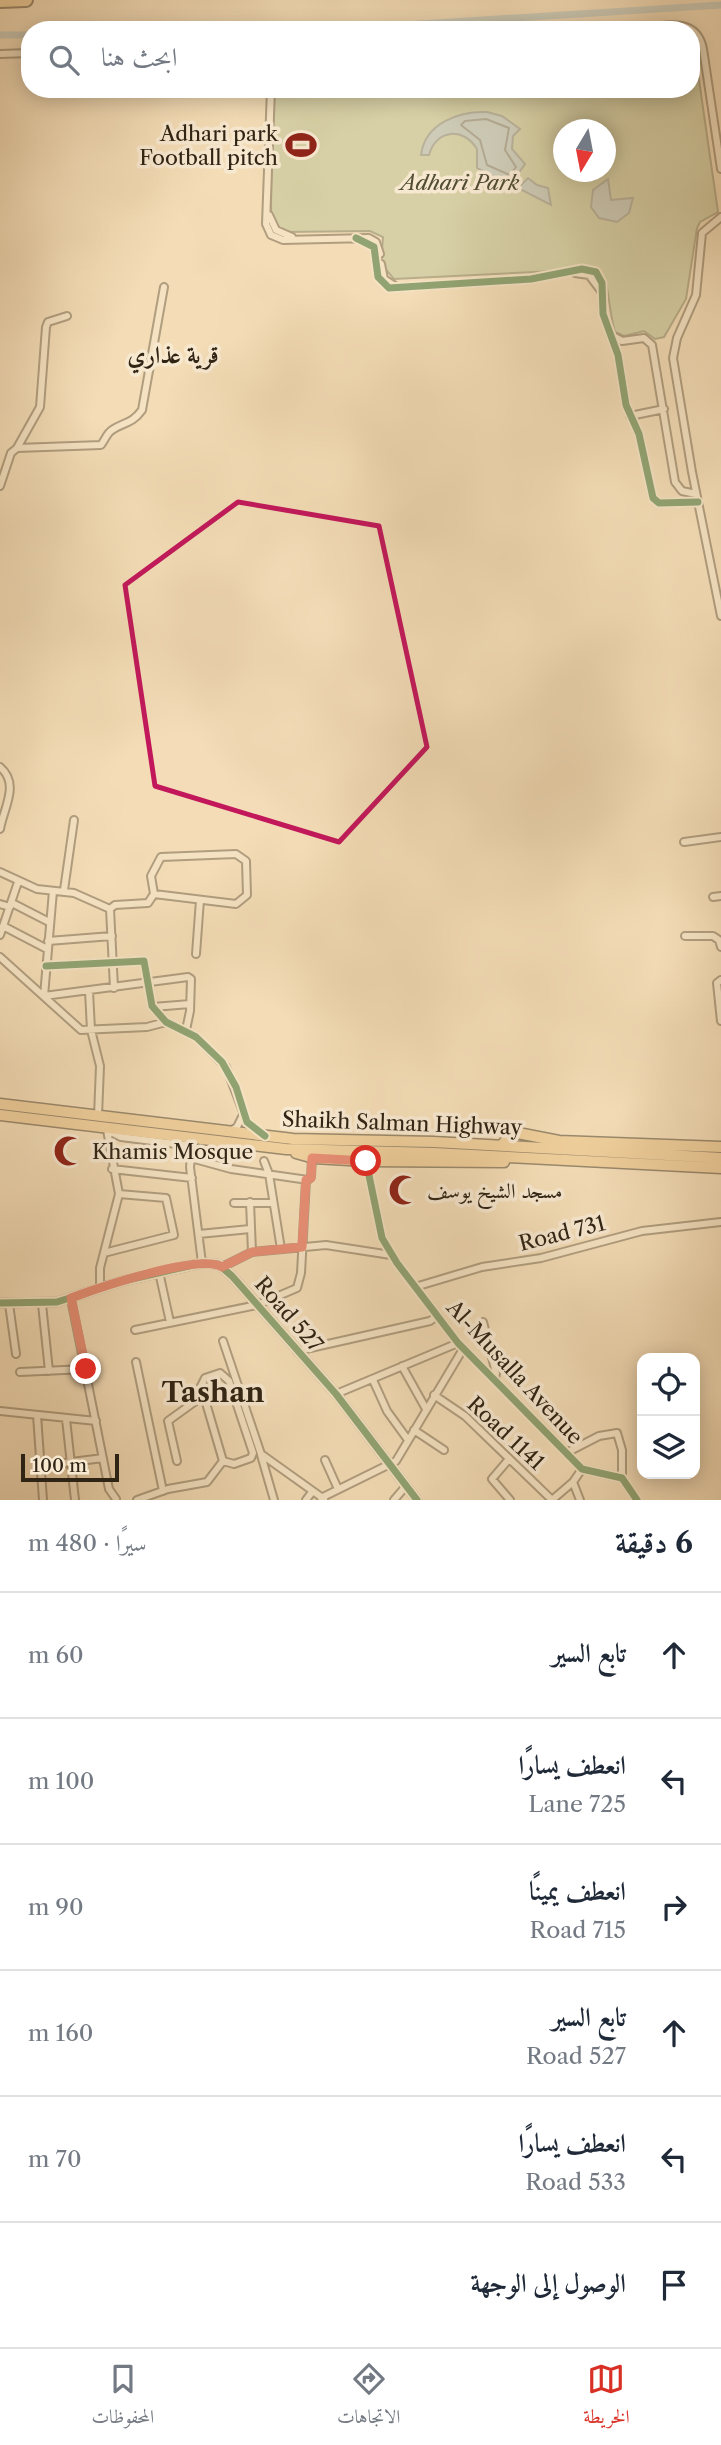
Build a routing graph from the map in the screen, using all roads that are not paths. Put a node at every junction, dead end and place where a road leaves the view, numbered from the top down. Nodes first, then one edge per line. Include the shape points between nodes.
1 (26, 0) edge
2 (0, 1) edge
3 (700, 39) edge
4 (21, 53) edge
5 (0, 54) edge
6 (271, 98) edge
7 (721, 169) edge
8 (721, 217) edge
9 (164, 287) dead end
10 (67, 316) dead end
11 (608, 332) junction
12 (625, 341) junction
13 (618, 355) junction
14 (664, 409) junction
15 (630, 416) junction
16 (17, 448) junction
17 (0, 486) edge
18 (697, 498) junction
19 (721, 616) edge
20 (0, 767) edge
21 (1, 812) edge
22 (74, 820) dead end
23 (0, 829) edge
24 (721, 836) edge
25 (684, 842) dead end
26 (0, 872) edge
27 (18, 882) junction
28 (64, 890) junction
29 (52, 891) junction
30 (154, 894) junction
31 (200, 900) junction
32 (0, 904) edge
33 (11, 905) junction
34 (110, 909) junction
35 (49, 922) junction
36 (3, 926) junction
37 (0, 935) edge
38 (112, 936) junction
39 (685, 936) dead end
40 (48, 941) junction
41 (721, 947) edge
42 (47, 949) junction
43 (196, 954) dead end
44 (0, 957) edge
45 (114, 961) junction
46 (46, 966) junction
47 (721, 980) edge
48 (148, 985) junction
49 (114, 988) junction
50 (89, 991) junction
51 (44, 996) junction
52 (191, 1004) junction
53 (153, 1007) junction
54 (721, 1021) edge
55 (166, 1022) junction
56 (88, 1030) junction
57 (186, 1030) junction
58 (0, 1104) edge
59 (244, 1113) junction
60 (0, 1115) edge
61 (98, 1116) junction
62 (107, 1130) junction
63 (229, 1132) junction
64 (265, 1136) junction
65 (193, 1143) junction
66 (502, 1145) junction
67 (721, 1147) edge
68 (286, 1149) junction
69 (517, 1157) junction
70 (191, 1158) junction
71 (312, 1158) junction
72 (721, 1158) edge
73 (264, 1161) dead end
74 (366, 1161) junction
75 (721, 1168) edge
76 (112, 1169) junction
77 (269, 1174) junction
78 (191, 1178) junction
79 (306, 1180) junction
80 (118, 1194) junction
81 (250, 1202) junction
82 (234, 1203) dead end
83 (272, 1203) junction
84 (721, 1222) edge
85 (250, 1229) junction
86 (199, 1234) junction
87 (302, 1247) junction
88 (281, 1249) junction
89 (252, 1252) junction
90 (104, 1253) junction
91 (391, 1255) junction
92 (237, 1259) junction
93 (202, 1263) junction
94 (222, 1267) junction
95 (159, 1272) junction
96 (232, 1276) junction
97 (415, 1287) junction
98 (100, 1288) junction
99 (71, 1298) junction
100 (4, 1304) edge
101 (42, 1304) junction
102 (257, 1305) junction
103 (438, 1316) junction
104 (170, 1322) junction
105 (483, 1322) dead end
106 (135, 1330) dead end
107 (223, 1341) dead end
108 (461, 1346) junction
109 (297, 1351) junction
110 (16, 1354) dead end
111 (136, 1362) dead end
112 (402, 1366) junction
113 (86, 1369) junction
114 (49, 1371) junction
115 (233, 1371) junction
116 (20, 1372) dead end
117 (223, 1374) junction
118 (495, 1379) junction
119 (373, 1380) junction
120 (335, 1394) junction
121 (204, 1395) junction
122 (434, 1395) junction
123 (426, 1409) junction
124 (0, 1411) edge
125 (37, 1415) junction
126 (66, 1419) junction
127 (96, 1421) junction
128 (414, 1430) junction
129 (408, 1440) junction
130 (444, 1450) dead end
131 (566, 1453) junction
132 (261, 1454) junction
133 (103, 1458) junction
134 (325, 1460) dead end
135 (509, 1460) junction
136 (177, 1461) dead end
137 (223, 1461) junction
138 (70, 1463) junction
139 (390, 1464) junction
140 (40, 1466) junction
141 (582, 1469) junction
142 (622, 1478) junction
143 (573, 1482) junction
144 (406, 1486) junction
145 (338, 1489) junction
146 (163, 1491) junction
147 (313, 1492) junction
148 (323, 1499) edge
149 (43, 1500) edge
150 (75, 1500) edge
151 (116, 1500) edge
152 (137, 1500) edge
153 (274, 1500) edge
154 (306, 1500) edge
155 (394, 1500) edge
156 (417, 1500) edge
157 (510, 1500) edge
158 (552, 1500) edge
159 (580, 1500) edge
160 (637, 1500) edge

1 - 2 highway
3 - 7 street
4 - 5 street
6 - 11 street via 266,224 271,235 283,240 356,238 372,245 380,283 389,288 571,272 589,275 602,292
8 - 18 street via 702,233 696,295 674,352
9 - 16 street via 142,410 131,423 109,432 101,445
10 - 16 street via 48,322 46,327 40,407
11 - 12 street
11 - 13 street
12 - 13 street
12 - 14 street via 644,338 652,345
13 - 15 street
14 - 15 street
14 - 18 street via 676,481 682,491
15 - 18 street via 639,434 653,498 659,503
16 - 17 street
18 - 19 street
20 - 21 street via 7,772 11,786
21 - 23 street
22 - 28 street
24 - 25 street
26 - 27 street
27 - 29 street
27 - 33 street
28 - 29 street
28 - 34 street
29 - 35 street
30 - 31 street
30 - 31 street via 151,876 161,857 242,857 248,882 243,900 236,904
30 - 34 street via 148,903
31 - 43 street
32 - 33 street
33 - 35 street
33 - 36 street
34 - 38 street
35 - 40 street
36 - 37 street
36 - 42 street
38 - 40 street
38 - 45 street
39 - 41 street via 713,936
40 - 42 street
42 - 46 street
44 - 51 street
45 - 46 street
45 - 48 street via 144,961
45 - 49 street
46 - 51 street
47 - 54 street via 717,983
48 - 49 street
48 - 52 street via 190,978
48 - 53 street
49 - 50 street
50 - 51 street
50 - 56 street
51 - 56 street via 73,1026
52 - 53 street
52 - 57 street
53 - 55 street
55 - 56 street
55 - 57 street
56 - 61 street via 100,1066
57 - 59 street via 226,1067
58 - 61 main road, Shaikh Salman Highway
59 - 63 street
59 - 64 street via 251,1126
60 - 62 main road, Shaikh Salman Highway
61 - 63 main road, Shaikh Salman Highway
62 - 65 main road, Shaikh Salman Highway
62 - 76 street
63 - 64 main road, Shaikh Salman Highway
64 - 66 main road, Shaikh Salman Highway
65 - 68 main road, Shaikh Salman Highway
65 - 70 street
66 - 67 main road via 519,1133 559,1141
66 - 72 main road, Shaikh Salman Highway
68 - 69 main road, Shaikh Salman Highway
68 - 71 main road
69 - 74 main road via 498,1162
69 - 75 main road, Shaikh Salman Highway
70 - 77 street
70 - 78 street
71 - 74 main road
71 - 79 street via 311,1178
73 - 77 street
74 - 91 street, Al-Musalla Avenue via 375,1217
76 - 78 street
76 - 80 street
77 - 79 street
77 - 83 street
78 - 86 street
79 - 87 street
80 - 90 street
80 - 90 street via 166,1198 174,1235
81 - 82 street
81 - 83 street
81 - 85 street
83 - 88 street
84 - 97 street, Road 731 via 642,1231
85 - 86 street
85 - 89 street
86 - 93 street
87 - 88 street
87 - 91 street via 326,1245
87 - 102 street via 299,1284
88 - 89 street
89 - 92 street
90 - 98 street
91 - 97 street, Al-Musalla Avenue
92 - 94 street
92 - 96 street
93 - 94 street
93 - 95 street
94 - 96 street, Road 527
95 - 98 street
95 - 104 street
96 - 102 street, Road 527
97 - 103 street, Al-Musalla Avenue
98 - 99 street
99 - 101 street
99 - 113 street
100 - 101 street
100 - 110 street
101 - 114 street
102 - 104 street
102 - 109 street, Road 527
103 - 108 street, Al-Musalla Avenue
103 - 109 street
104 - 106 street
105 - 118 street
107 - 115 street
108 - 112 street
108 - 118 street, Al-Musalla Avenue
108 - 122 street
109 - 120 street, Road 527
111 - 146 street
112 - 119 street
112 - 123 street
113 - 114 street
113 - 127 street
114 - 116 street
115 - 117 street
115 - 132 street
117 - 121 street via 202,1381
117 - 137 street via 253,1453 234,1464
118 - 131 street, Al-Musalla Avenue
119 - 120 street
119 - 129 street via 387,1411
120 - 139 street, Road 527
121 - 136 street via 168,1421
121 - 137 street
122 - 123 street
122 - 135 street, Road 1141 via 465,1416
123 - 128 street
124 - 125 street
125 - 126 street
125 - 140 street
126 - 127 street
126 - 138 street
127 - 133 street
128 - 129 street
128 - 130 street
129 - 139 street
131 - 141 street, Al-Musalla Avenue
131 - 142 street via 599,1436 617,1433
132 - 147 street
132 - 153 street
133 - 138 street
133 - 151 street via 108,1489
134 - 145 street
135 - 157 street via 492,1479
135 - 158 street, Road 1141
137 - 146 street via 207,1482
138 - 140 street
138 - 150 street
139 - 144 street, Road 527
139 - 145 street
140 - 149 street
141 - 142 street, Al-Musalla Avenue
141 - 143 street
142 - 160 street
143 - 158 street
143 - 159 street
144 - 155 street
144 - 156 street, Road 527
145 - 148 street
146 - 152 street
147 - 148 street
147 - 154 street

